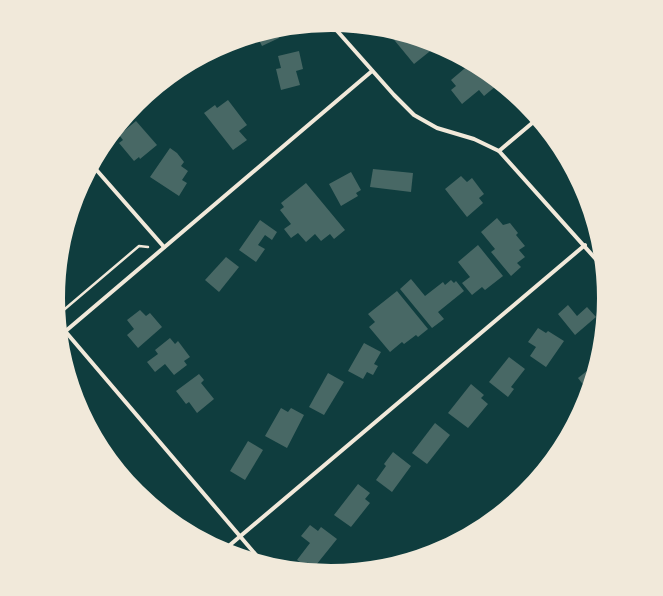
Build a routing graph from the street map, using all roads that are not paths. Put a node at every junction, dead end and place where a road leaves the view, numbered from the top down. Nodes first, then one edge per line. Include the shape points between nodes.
1 (337, 31) edge
2 (372, 71) junction
3 (533, 123) edge
4 (499, 152) junction
5 (97, 170) edge
6 (585, 245) junction
7 (164, 247) junction
8 (595, 257) edge
9 (67, 330) edge
10 (67, 333) edge
11 (240, 537) junction
12 (230, 545) edge
13 (255, 554) edge

1 - 2 street
2 - 4 street via 414,115 437,128 474,139
2 - 7 street
3 - 4 street
4 - 6 street
5 - 7 street
6 - 8 street
6 - 11 street
7 - 9 street
10 - 11 street
11 - 12 street
11 - 13 street

